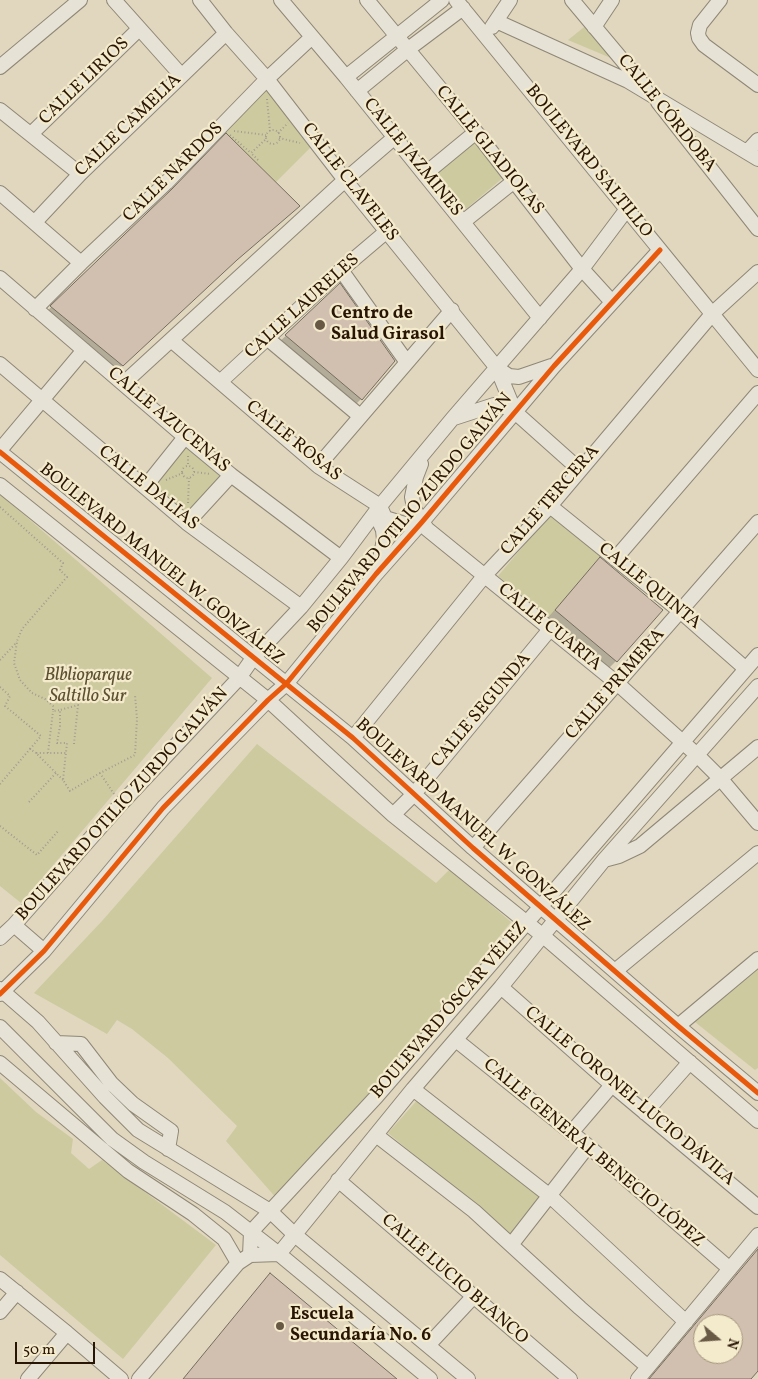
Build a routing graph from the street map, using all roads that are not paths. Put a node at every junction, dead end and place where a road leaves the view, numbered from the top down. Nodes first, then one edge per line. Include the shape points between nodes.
1 (80, 0) edge
2 (114, 0) edge
3 (200, 0) edge
4 (281, 0) edge
5 (367, 0) edge
6 (442, 0) edge
7 (510, 0) edge
8 (572, 0) edge
9 (612, 0) edge
10 (720, 0) edge
11 (459, 4) edge
12 (496, 21) junction
13 (594, 27) junction
14 (139, 29) junction
15 (226, 33) junction
16 (486, 36) junction
17 (312, 37) junction
18 (397, 37) junction
19 (407, 50) junction
20 (0, 67) edge
21 (181, 75) junction
22 (346, 76) junction
23 (267, 79) junction
24 (758, 85) edge
25 (358, 91) junction
26 (652, 95) junction
27 (0, 110) edge
28 (476, 132) junction
29 (31, 134) junction
30 (395, 138) junction
31 (758, 140) edge
32 (753, 156) edge
33 (80, 174) junction
34 (425, 174) junction
35 (345, 180) junction
36 (513, 182) junction
37 (0, 193) edge
38 (627, 209) junction
39 (35, 222) junction
40 (463, 222) junction
41 (758, 228) edge
42 (387, 231) junction
43 (660, 250) junction
44 (81, 263) junction
45 (582, 268) junction
46 (341, 270) junction
47 (758, 272) edge
48 (0, 278) edge
49 (612, 302) junction
50 (35, 309) junction
51 (452, 310) junction
52 (713, 313) junction
53 (540, 318) junction
54 (268, 339) junction
55 (171, 340) junction
56 (84, 350) junction
57 (406, 361) junction
58 (0, 364) edge
59 (554, 366) junction
60 (497, 368) junction
61 (758, 370) edge
62 (220, 382) junction
63 (124, 383) junction
64 (758, 393) edge
65 (41, 400) junction
66 (515, 412) junction
67 (360, 416) junction
68 (453, 418) junction
69 (185, 437) junction
70 (0, 451) edge
71 (427, 451) junction
72 (318, 466) junction
73 (580, 470) junction
74 (231, 474) junction
75 (0, 485) edge
76 (144, 487) junction
77 (380, 506) junction
78 (550, 506) junction
79 (422, 522) junction
80 (758, 522) edge
81 (187, 523) junction
82 (341, 558) junction
83 (615, 559) junction
84 (376, 574) junction
85 (485, 576) junction
86 (301, 607) junction
87 (680, 611) junction
88 (551, 628) junction
89 (758, 655) edge
90 (253, 658) junction
91 (746, 669) junction
92 (239, 678) junction
93 (286, 684) junction
94 (618, 684) junction
95 (758, 686) edge
96 (268, 700) junction
97 (353, 738) junction
98 (682, 742) junction
99 (758, 747) edge
100 (697, 755) junction
101 (720, 778) junction
102 (414, 794) junction
103 (393, 815) junction
104 (758, 823) edge
105 (474, 848) junction
106 (758, 853) edge
107 (604, 860) junction
108 (540, 905) junction
109 (555, 918) junction
110 (527, 922) junction
111 (14, 925) junction
112 (542, 935) junction
113 (0, 938) edge
114 (44, 951) junction
115 (758, 959) edge
116 (615, 971) junction
117 (501, 987) junction
118 (1, 992) edge
119 (678, 1026) junction
120 (0, 1027) edge
121 (456, 1040) junction
122 (690, 1062) junction
123 (0, 1063) edge
124 (612, 1086) junction
125 (756, 1088) edge
126 (413, 1089) junction
127 (377, 1096) junction
128 (736, 1101) junction
129 (395, 1112) junction
130 (645, 1113) junction
131 (758, 1121) edge
132 (571, 1133) junction
133 (376, 1135) junction
134 (588, 1146) junction
135 (338, 1180) junction
136 (550, 1196) junction
137 (758, 1207) edge
138 (270, 1211) junction
139 (251, 1232) junction
140 (295, 1235) junction
141 (758, 1235) edge
142 (512, 1245) junction
143 (279, 1254) junction
144 (244, 1259) junction
145 (730, 1269) junction
146 (0, 1279) edge
147 (17, 1292) junction
148 (473, 1297) junction
149 (0, 1312) edge
150 (686, 1322) junction
151 (67, 1332) junction
152 (433, 1340) dead end
153 (648, 1367) junction
154 (28, 1379) edge
155 (121, 1379) edge
156 (140, 1379) edge
157 (430, 1379) edge
158 (468, 1379) edge
159 (570, 1379) edge
160 (638, 1379) edge

1 - 20 street
2 - 14 street
3 - 15 street, CALLE CLAVELES
4 - 17 street, CALLE JAZMINES
5 - 18 street, CALLE GLADIOLAS
6 - 18 street
7 - 12 street
8 - 13 street, CALLE CÓRDOBA
9 - 13 street
10 - 24 street via 700,25 699,38
11 - 16 street, BOULEVARD SALTILLO
11 - 19 street
12 - 16 street
12 - 26 street via 596,65
13 - 26 street, CALLE CÓRDOBA
14 - 21 street
14 - 29 street, CALLE LIRIOS
15 - 21 street, CALLE CAMELIA
15 - 23 street, CALLE CLAVELES
16 - 38 street, BOULEVARD SALTILLO
17 - 22 street, CALLE JAZMINES
17 - 23 street, CALLE NARDOS
18 - 19 street, CALLE GLADIOLAS
18 - 22 street
19 - 25 street
19 - 28 street, CALLE GLADIOLAS
21 - 33 street, CALLE CAMELIA
22 - 25 street, CALLE JAZMINES
23 - 35 street, CALLE CLAVELES
23 - 44 street, CALLE NARDOS via 166,183
25 - 30 street, CALLE JAZMINES
26 - 32 street
26 - 41 street, CALLE CÓRDOBA
27 - 29 street
28 - 34 street
28 - 36 street, CALLE GLADIOLAS
29 - 33 street
30 - 34 street, CALLE JAZMINES
30 - 35 street
31 - 32 street
33 - 39 street, CALLE CAMELIA
34 - 40 street, CALLE JAZMINES
35 - 42 street, CALLE CLAVELES
35 - 55 street
36 - 40 street
36 - 45 street, CALLE GLADIOLAS
37 - 39 street
38 - 43 street, BOULEVARD SALTILLO
38 - 45 street, BOULEVARD OTILIO ZURDO GALVÁN
39 - 44 street
40 - 53 street, CALLE JAZMINES
42 - 46 street, CALLE LAURELES
42 - 51 street, CALLE CLAVELES
43 - 49 street, BOULEVARD OTILIO ZURDO GALVÁN
43 - 52 street, BOULEVARD SALTILLO
44 - 50 street, CALLE NARDOS
45 - 49 street, CALLE GLADIOLAS
45 - 53 street, BOULEVARD OTILIO ZURDO GALVÁN
46 - 54 street, CALLE LAURELES
46 - 57 street
47 - 52 street, CALLE TERCERA
48 - 50 street, CALLE AZUCENAS
49 - 59 street, BOULEVARD OTILIO ZURDO GALVÁN
50 - 56 street, CALLE AZUCENAS
51 - 57 street
51 - 60 street, CALLE CLAVELES
52 - 61 street, BOULEVARD SALTILLO
52 - 73 street, CALLE TERCERA
53 - 60 street, BOULEVARD OTILIO ZURDO GALVÁN
54 - 62 street, CALLE LAURELES
54 - 67 street
55 - 62 street, CALLE ROSAS
55 - 63 street
56 - 63 street, CALLE AZUCENAS
56 - 65 street
57 - 67 street
58 - 65 street, CALLE DALIAS
59 - 60 street via 519,377 509,376
59 - 66 street, BOULEVARD OTILIO ZURDO GALVÁN
60 - 66 street
60 - 68 street, BOULEVARD OTILIO ZURDO GALVÁN
62 - 72 street, CALLE ROSAS
63 - 69 street, CALLE AZUCENAS
64 - 83 street
65 - 70 street
65 - 76 street, CALLE DALIAS
66 - 68 street via 494,405
66 - 73 street
66 - 79 street, BOULEVARD OTILIO ZURDO GALVÁN
67 - 72 street
68 - 71 street, BOULEVARD OTILIO ZURDO GALVÁN
69 - 74 street, CALLE AZUCENAS
69 - 76 street
70 - 90 street, BOULEVARD MANUEL W. GONZÁLEZ
71 - 77 street, BOULEVARD OTILIO ZURDO GALVÁN
71 - 79 street via 412,497
72 - 77 street, CALLE ROSAS
73 - 78 street, CALLE TERCERA
74 - 81 street
74 - 82 street, CALLE AZUCENAS
75 - 92 street, BOULEVARD MANUEL W. GONZÁLEZ
76 - 81 street, CALLE DALIAS
77 - 79 street, CALLE ROSAS via 386,518 394,522 408,526
77 - 82 street, BOULEVARD OTILIO ZURDO GALVÁN
77 - 84 street via 379,521 384,530 384,540
78 - 83 street, CALLE QUINTA
78 - 85 street, CALLE TERCERA
79 - 84 street, BOULEVARD OTILIO ZURDO GALVÁN
79 - 85 street, CALLE CUARTA
80 - 87 street, CALLE PRIMERA
81 - 86 street, CALLE DALIAS
82 - 86 street, BOULEVARD OTILIO ZURDO GALVÁN
83 - 87 street, CALLE QUINTA
84 - 93 street, BOULEVARD OTILIO ZURDO GALVÁN
85 - 88 street, CALLE CUARTA
85 - 97 street, CALLE TERCERA
86 - 90 street, BOULEVARD OTILIO ZURDO GALVÁN
87 - 91 street, CALLE QUINTA
87 - 94 street, CALLE PRIMERA
88 - 94 street, CALLE CUARTA
88 - 102 street, CALLE SEGUNDA
89 - 91 street, BOULEVARD ÓSCAR VÉLEZ
90 - 92 street, BOULEVARD OTILIO ZURDO GALVÁN
90 - 93 street, BOULEVARD MANUEL W. GONZÁLEZ
91 - 98 street, BOULEVARD ÓSCAR VÉLEZ
92 - 96 street, BOULEVARD MANUEL W. GONZÁLEZ
92 - 111 street, BOULEVARD OTILIO ZURDO GALVÁN
93 - 96 street, BOULEVARD OTILIO ZURDO GALVÁN
93 - 97 street, BOULEVARD MANUEL W. GONZÁLEZ
94 - 98 street, CALLE CUARTA
94 - 105 street, CALLE PRIMERA
95 - 100 street, BOULEVARD ÓSCAR VÉLEZ
96 - 103 street, BOULEVARD MANUEL W. GONZÁLEZ
96 - 114 street, BOULEVARD OTILIO ZURDO GALVÁN via 163,808
97 - 102 street, BOULEVARD MANUEL W. GONZÁLEZ
98 - 100 street, CALLE CUARTA
98 - 108 street, BOULEVARD ÓSCAR VÉLEZ
99 - 101 street
100 - 101 street, CALLE CUARTA
100 - 107 street, BOULEVARD ÓSCAR VÉLEZ
101 - 104 street, CALLE CUARTA
101 - 107 street via 640,846
102 - 103 street, CALLE SEGUNDA
102 - 105 street, BOULEVARD MANUEL W. GONZÁLEZ
103 - 110 street, BOULEVARD MANUEL W. GONZÁLEZ
105 - 108 street, BOULEVARD MANUEL W. GONZÁLEZ
106 - 116 street
107 - 109 street, BOULEVARD ÓSCAR VÉLEZ
108 - 109 street, BOULEVARD MANUEL W. GONZÁLEZ
108 - 110 street, BOULEVARD ÓSCAR VÉLEZ
109 - 112 street, BOULEVARD ÓSCAR VÉLEZ
109 - 116 street, BOULEVARD MANUEL W. GONZÁLEZ
110 - 112 street, BOULEVARD MANUEL W. GONZÁLEZ
110 - 127 street, BOULEVARD ÓSCAR VÉLEZ
111 - 113 street, BOULEVARD OTILIO ZURDO GALVÁN
111 - 114 street
112 - 117 street, BOULEVARD ÓSCAR VÉLEZ
112 - 122 street, BOULEVARD MANUEL W. GONZÁLEZ
114 - 118 street, BOULEVARD OTILIO ZURDO GALVÁN
115 - 119 street
116 - 119 street, BOULEVARD MANUEL W. GONZÁLEZ
117 - 121 street, BOULEVARD ÓSCAR VÉLEZ
117 - 124 street, CALLE CORONEL LUCIO DÁVILA
118 - 138 street via 38,1022 138,1130
119 - 125 street, BOULEVARD MANUEL W. GONZÁLEZ
120 - 139 street via 112,1139
121 - 126 street, BOULEVARD ÓSCAR VÉLEZ
121 - 132 street, CALLE GENERAL BENECIO LÓPEZ
122 - 128 street, BOULEVARD MANUEL W. GONZÁLEZ
122 - 130 street
123 - 144 street via 128,1171 193,1214
124 - 130 street, CALLE CORONEL LUCIO DÁVILA
124 - 132 street
125 - 128 street
126 - 129 street, BOULEVARD ÓSCAR VÉLEZ
126 - 136 street
127 - 129 street
127 - 138 street, BOULEVARD ÓSCAR VÉLEZ
128 - 131 street, BOULEVARD MANUEL W. GONZÁLEZ
129 - 133 street, BOULEVARD ÓSCAR VÉLEZ
130 - 137 street, CALLE CORONEL LUCIO DÁVILA
132 - 134 street, CALLE GENERAL BENECIO LÓPEZ
133 - 135 street, BOULEVARD ÓSCAR VÉLEZ
133 - 142 street via 474,1210
134 - 136 street
134 - 145 street, CALLE GENERAL BENECIO LÓPEZ
135 - 140 street, BOULEVARD ÓSCAR VÉLEZ
135 - 148 street, CALLE LUCIO BLANCO
136 - 142 street
136 - 150 street
138 - 139 street, BOULEVARD ÓSCAR VÉLEZ
138 - 140 street
139 - 143 street
139 - 144 street
140 - 143 street, BOULEVARD ÓSCAR VÉLEZ
140 - 158 street
141 - 145 street
142 - 153 street
143 - 144 street
143 - 157 street
144 - 156 street
145 - 150 street
146 - 147 street
147 - 149 street
147 - 151 street
148 - 152 street
148 - 159 street, CALLE LUCIO BLANCO
150 - 153 street
151 - 154 street
151 - 155 street
153 - 160 street

